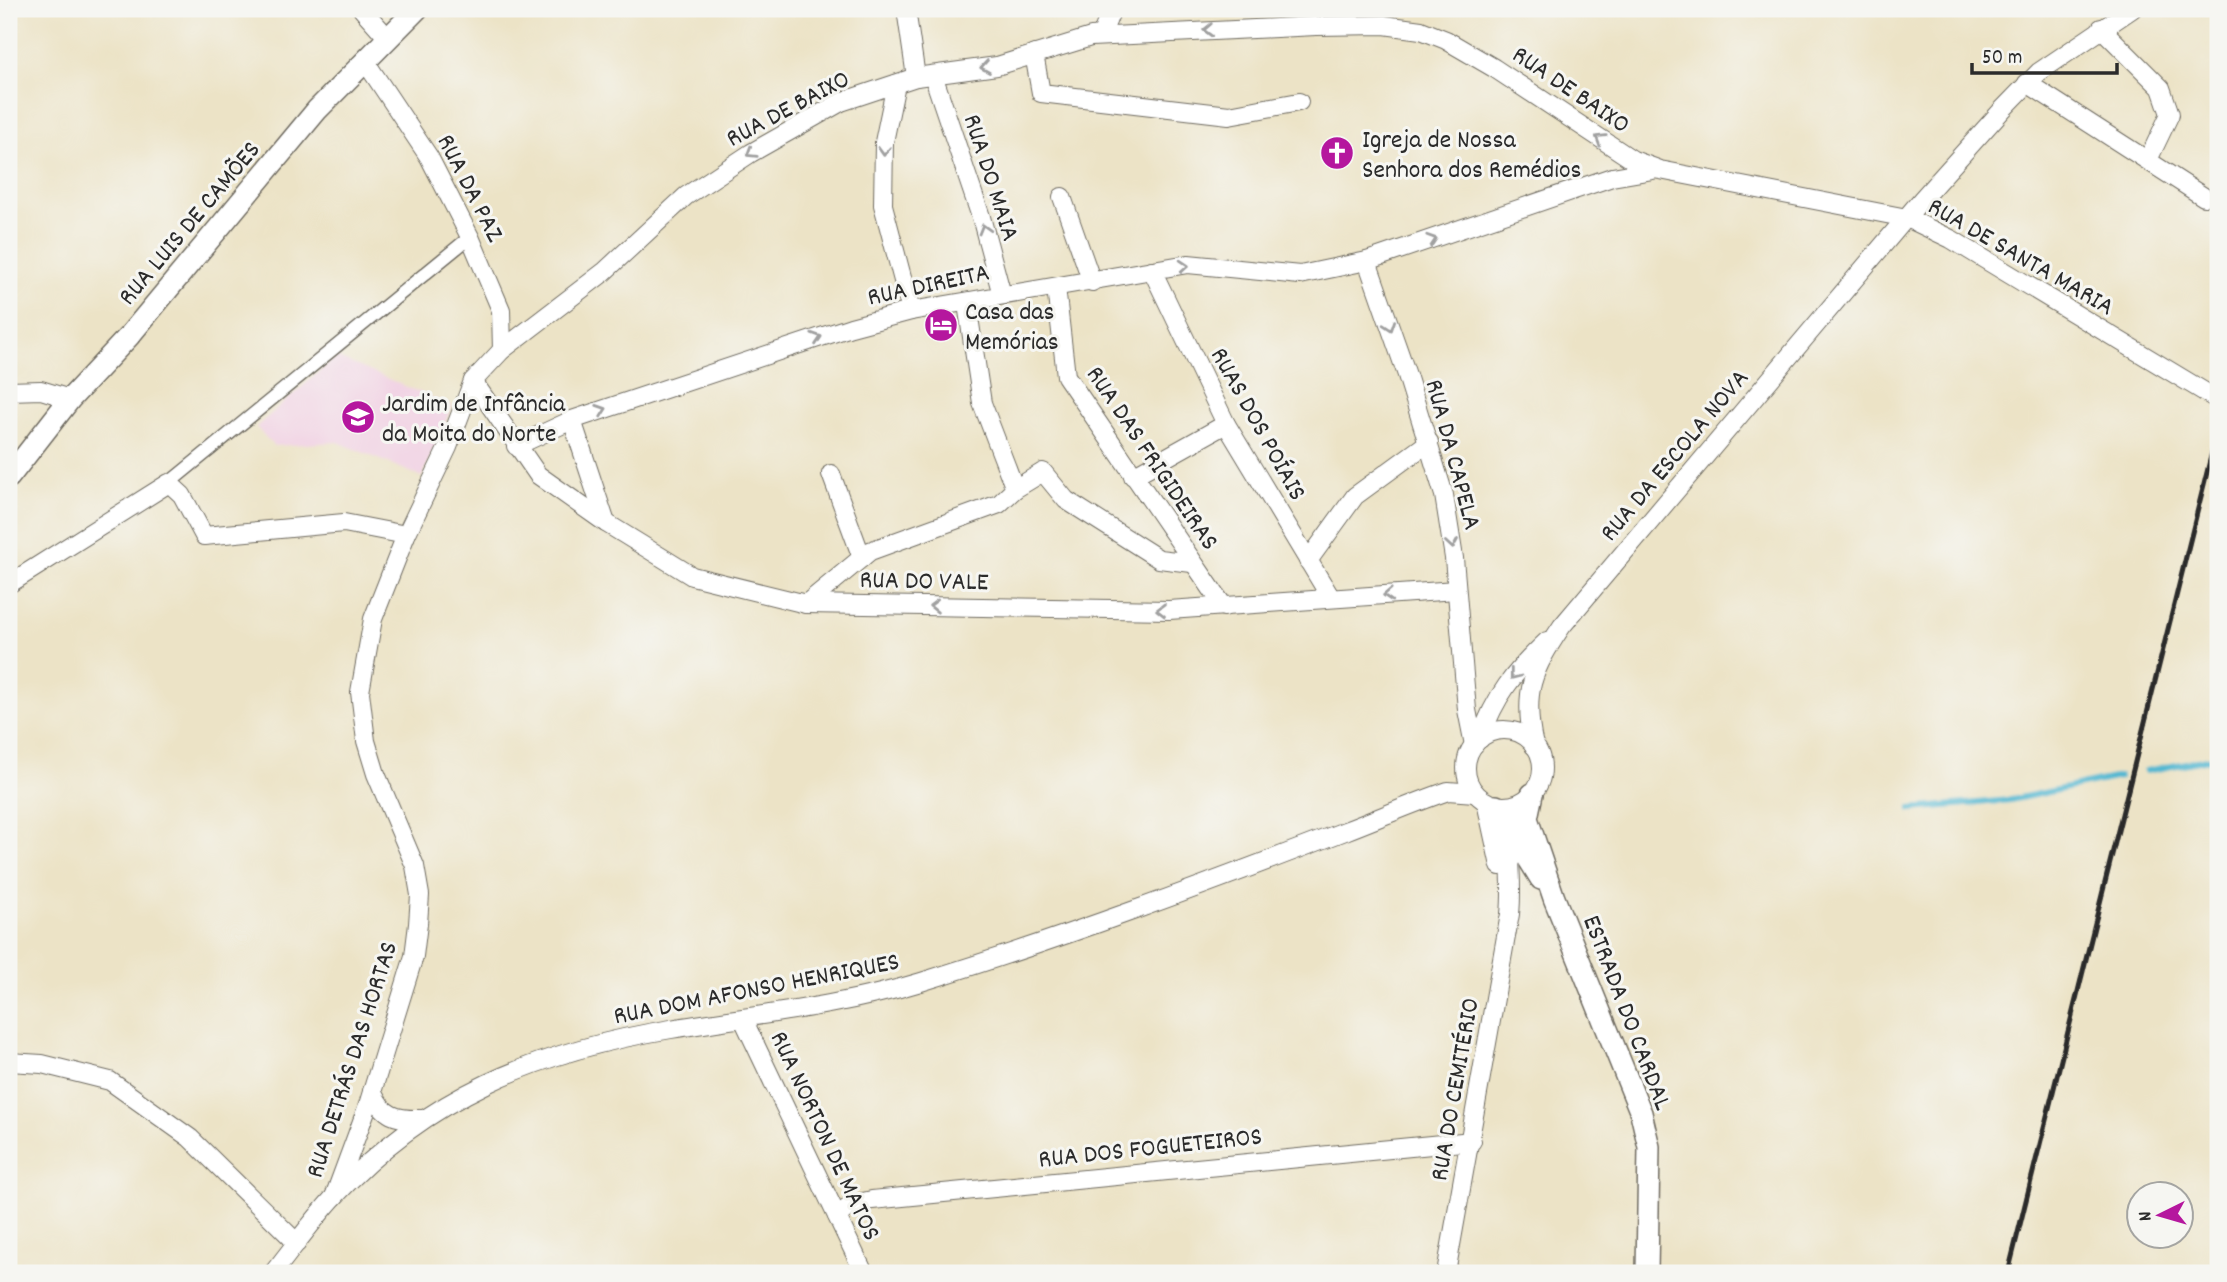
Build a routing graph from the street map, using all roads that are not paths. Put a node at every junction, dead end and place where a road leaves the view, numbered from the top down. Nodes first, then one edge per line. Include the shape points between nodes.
1 (362, 9) edge
2 (417, 9) edge
3 (906, 9) edge
4 (1112, 9) edge
5 (2132, 9) edge
6 (2101, 28) junction
7 (1101, 36) junction
8 (387, 37) junction
9 (1034, 54) junction
10 (365, 61) junction
11 (924, 76) junction
12 (2027, 83) junction
13 (896, 84) junction
14 (1299, 102) dead end
15 (2148, 160) junction
16 (1660, 170) junction
17 (1062, 197) dead end
18 (2204, 197) dead end
19 (1907, 218) junction
20 (470, 237) junction
21 (1367, 261) junction
22 (1152, 270) junction
23 (1092, 282) junction
24 (1056, 286) junction
25 (1002, 295) junction
26 (967, 304) junction
27 (911, 312) junction
28 (502, 350) junction
29 (473, 381) junction
30 (9, 391) edge
31 (70, 399) junction
32 (2218, 400) edge
33 (572, 420) junction
34 (1226, 424) junction
35 (1429, 442) junction
36 (516, 446) junction
37 (831, 474) dead end
38 (1133, 476) junction
39 (9, 477) edge
40 (169, 483) junction
41 (1015, 489) junction
42 (606, 523) junction
43 (406, 536) junction
44 (862, 558) junction
45 (1308, 561) junction
46 (1192, 563) junction
47 (9, 584) edge
48 (1456, 590) junction
49 (1331, 598) junction
50 (806, 604) junction
51 (1224, 607) junction
52 (1562, 626) junction
53 (1462, 667) junction
54 (1492, 705) junction
55 (1474, 745) junction
56 (1534, 746) junction
57 (1532, 794) junction
58 (1425, 799) junction
59 (1492, 802) junction
60 (1508, 829) junction
61 (1555, 898) junction
62 (1510, 914) junction
63 (743, 1019) junction
64 (9, 1062) edge
65 (372, 1091) junction
66 (422, 1119) junction
67 (1472, 1141) junction
68 (334, 1197) junction
69 (837, 1216) junction
70 (297, 1243) junction
71 (273, 1273) edge
72 (864, 1273) edge
73 (1446, 1273) edge
74 (1647, 1273) edge

1 - 8 street
2 - 8 street, RUA LUIS DE CAMÕES
3 - 11 street, RUA DO MAIA
4 - 7 street
5 - 6 street, RUA DA ESCOLA NOVA
6 - 12 street, RUA DA ESCOLA NOVA
6 - 15 street via 2161,88 2170,114
7 - 9 street, RUA DE BAIXO
16 -> 7 street, RUA DE BAIXO via 1633,160 1494,68 1421,30 1384,25 1316,26
8 - 10 street, RUA LUIS DE CAMÕES
9 -> 11 street, RUA DE BAIXO via 997,66
9 - 14 street via 1041,93 1229,115
10 - 20 street, RUA DA PAZ via 429,157
10 - 31 street, RUA LUIS DE CAMÕES via 317,110 129,336
11 - 13 street, RUA DE BAIXO
25 -> 11 street, RUA DO MAIA via 981,217
12 - 15 street
12 - 19 street, RUA DA ESCOLA NOVA
13 -> 27 street via 884,142 883,205
13 -> 28 street, RUA DE BAIXO via 841,102 697,189 604,272
15 - 18 street
16 - 19 street, RUA DE SANTA MARIA
21 -> 16 street, RUA DIREITA via 1612,177
17 - 23 street
19 - 32 street, RUA DE SANTA MARIA via 1951,239
19 - 52 street, RUA DA ESCOLA NOVA
20 - 28 street, RUA DA PAZ via 501,310
20 - 40 street
22 -> 21 street, RUA DIREITA via 1188,264 1300,275
21 -> 35 street, RUA DA CAPELA
22 - 23 street, RUA DIREITA
22 - 34 street, RUAS DOS POÍAIS
23 - 24 street, RUA DIREITA
24 - 25 street, RUA DIREITA
24 - 38 street, RUA DAS FRIGIDEIRAS via 1066,376
25 - 26 street, RUA DIREITA
26 - 27 street, RUA DIREITA
26 - 41 street via 982,403
33 -> 27 street, RUA DIREITA via 851,327
28 - 29 street, RUA DETRÁS DAS HORTAS
29 - 36 street, RUA DO VALE
29 - 43 street, RUA DETRÁS DAS HORTAS
30 - 31 street via 41,390
31 - 39 street, RUA LUIS DE CAMÕES
33 - 36 street, RUA DIREITA
33 - 42 street
34 - 38 street
34 - 45 street, RUAS DOS POÍAIS
35 - 45 street via 1355,496
35 -> 48 street, RUA DA CAPELA via 1444,495
36 - 42 street, RUA DO VALE via 538,475
37 - 44 street
38 - 46 street, RUA DAS FRIGIDEIRAS
40 - 43 street via 182,495 204,536 344,523
40 - 47 street
41 - 44 street via 999,504 870,551
41 - 46 street via 1043,472 1066,500 1159,559
42 - 50 street, RUA DO VALE via 692,576
43 - 65 street, RUA DETRÁS DAS HORTAS via 373,619 360,692 366,741 415,866 420,895 414,956
44 - 50 street
45 - 49 street, RUAS DOS POÍAIS
46 - 51 street, RUA DAS FRIGIDEIRAS
48 -> 49 street, RUA DO VALE
48 - 53 street, RUA DA CAPELA
49 - 51 street, RUA DO VALE
51 -> 50 street, RUA DO VALE
52 -> 54 street via 1525,661
52 - 56 street, RUA DA ESCOLA NOVA via 1543,655 1528,696
53 - 54 street, RUA DA CAPELA via 1475,697
53 - 55 street, RUA DA CAPELA
54 - 55 street
55 - 56 street via 1491,733 1515,732
55 - 58 street, RUA DOM AFONSO HENRIQUES
55 - 59 street via 1466,773
56 - 57 street via 1542,771
57 - 59 street
57 - 61 street, ESTRADA DO CARDAL via 1527,818
58 - 59 street, RUA DOM AFONSO HENRIQUES via 1448,791
58 - 63 street, RUA DOM AFONSO HENRIQUES via 993,960 877,995
59 - 60 street, ESTRADA DO CARDAL
59 - 62 street, RUA DO CEMITÉRIO
60 - 61 street, ESTRADA DO CARDAL
60 - 62 street, RUA DO CEMITÉRIO via 1513,882
61 - 74 street, ESTRADA DO CARDAL via 1641,1113 1649,1147
62 - 67 street, RUA DO CEMITÉRIO
63 - 66 street, RUA DOM AFONSO HENRIQUES via 670,1029 550,1056 492,1079
63 - 69 street, RUA NORTON DE MATOS
64 - 70 street via 42,1064 110,1081 190,1138
65 - 66 street via 387,1114 399,1120
65 - 68 street, RUA DETRÁS DAS HORTAS
66 - 68 street, RUA DOM AFONSO HENRIQUES
67 - 69 street, RUA DOS FOGUETEIROS via 872,1200 853,1204
67 - 73 street, RUA DO CEMITÉRIO
68 - 70 street, RUA DOM AFONSO HENRIQUES
69 - 72 street, RUA NORTON DE MATOS
70 - 71 street, RUA DOM AFONSO HENRIQUES

